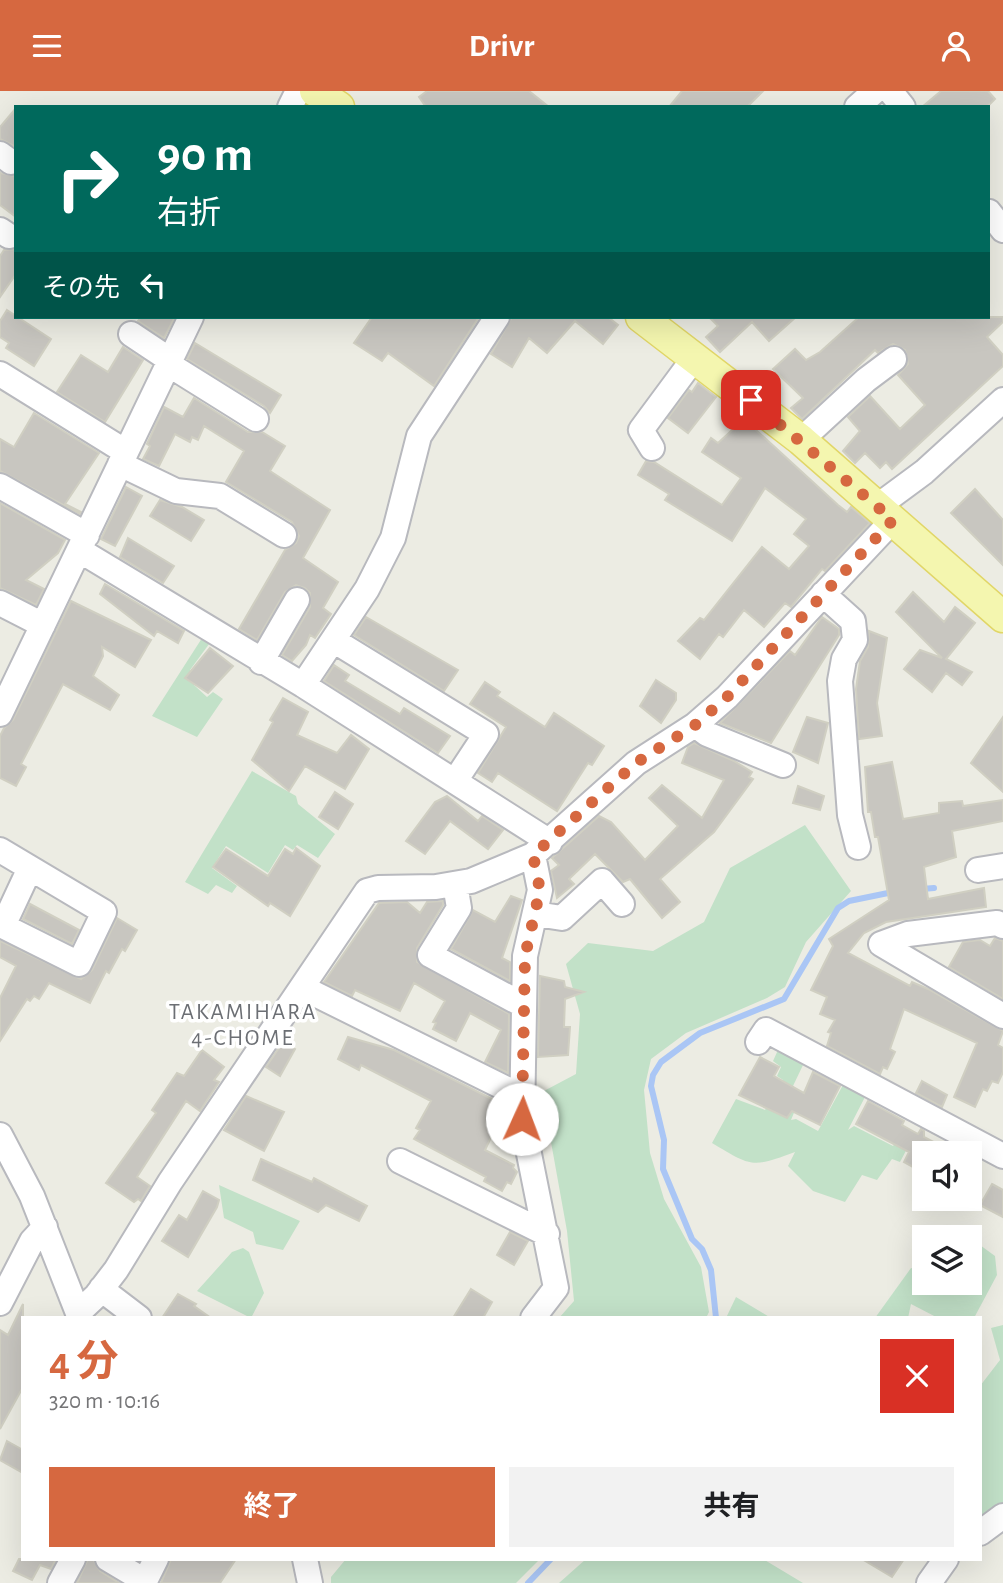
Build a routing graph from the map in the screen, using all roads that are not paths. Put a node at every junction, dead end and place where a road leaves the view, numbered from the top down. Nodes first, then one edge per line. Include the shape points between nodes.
1 (315, 91) edge
2 (875, 91) edge
3 (890, 91) edge
4 (336, 105) edge
5 (859, 105) edge
6 (901, 105) edge
7 (990, 213) edge
8 (1003, 230) edge
9 (190, 319) edge
10 (496, 319) edge
11 (645, 319) edge
12 (131, 334) dead end
13 (695, 357) junction
14 (894, 359) dead end
15 (169, 362) junction
16 (0, 374) edge
17 (1003, 400) edge
18 (256, 419) dead end
19 (801, 440) junction
20 (652, 449) dead end
21 (123, 458) junction
22 (0, 486) edge
23 (886, 513) junction
24 (285, 535) dead end
25 (83, 542) junction
26 (823, 594) junction
27 (297, 600) dead end
28 (0, 603) edge
29 (1003, 617) edge
30 (43, 625) junction
31 (333, 640) junction
32 (261, 662) junction
33 (303, 685) junction
34 (0, 714) edge
35 (695, 725) junction
36 (783, 765) dead end
37 (455, 781) junction
38 (858, 847) dead end
39 (542, 848) junction
40 (0, 851) edge
41 (1003, 866) edge
42 (30, 868) dead end
43 (978, 870) dead end
44 (455, 884) junction
45 (622, 904) dead end
46 (536, 914) junction
47 (1003, 926) edge
48 (303, 988) junction
49 (523, 1005) junction
50 (1003, 1016) edge
51 (758, 1042) dead end
52 (523, 1097) junction
53 (0, 1135) edge
54 (1003, 1156) edge
55 (400, 1161) dead end
56 (45, 1227) junction
57 (547, 1234) junction
58 (101, 1289) junction
59 (0, 1303) edge
60 (79, 1315) edge
61 (136, 1316) edge
62 (535, 1316) edge
63 (1003, 1515) edge
64 (982, 1531) edge
65 (73, 1561) edge
66 (111, 1561) edge
67 (155, 1561) edge
68 (945, 1561) edge
69 (60, 1583) edge
70 (929, 1583) edge

1 - 4 main road
2 - 5 street
3 - 6 street
7 - 8 street
9 - 15 street
10 - 31 street via 419,436 393,538
11 - 13 main road
12 - 15 street
13 - 19 main road
13 - 20 street via 641,430
14 - 19 street
15 - 18 street
15 - 21 street
16 - 21 street
17 - 23 street
19 - 23 main road
21 - 24 street via 176,491 220,496
21 - 25 street
22 - 25 street
23 - 26 street
23 - 29 main road
25 - 30 street
25 - 32 street
26 - 35 street
26 - 38 street via 853,621 855,640 839,681 850,815
27 - 32 street
28 - 30 street
30 - 34 street
31 - 33 street
31 - 37 street via 486,734
32 - 33 street
33 - 37 street
35 - 36 street
35 - 39 street via 636,763
37 - 39 street
39 - 44 street
39 - 46 street
40 - 42 street
41 - 43 street
44 - 48 street via 367,891
44 - 49 street via 458,908 430,955
45 - 46 street via 602,881 562,918
46 - 49 street via 527,940
47 - 50 street via 908,934 881,944
48 - 52 street
48 - 58 street
49 - 52 street
51 - 54 street via 766,1030
52 - 57 street via 522,1119
53 - 56 street
55 - 57 street
56 - 59 street via 32,1241
56 - 60 street
57 - 62 street via 556,1288
58 - 60 street
58 - 61 street
63 - 64 street
65 - 69 street
66 - 67 street via 145,1581
68 - 70 street

